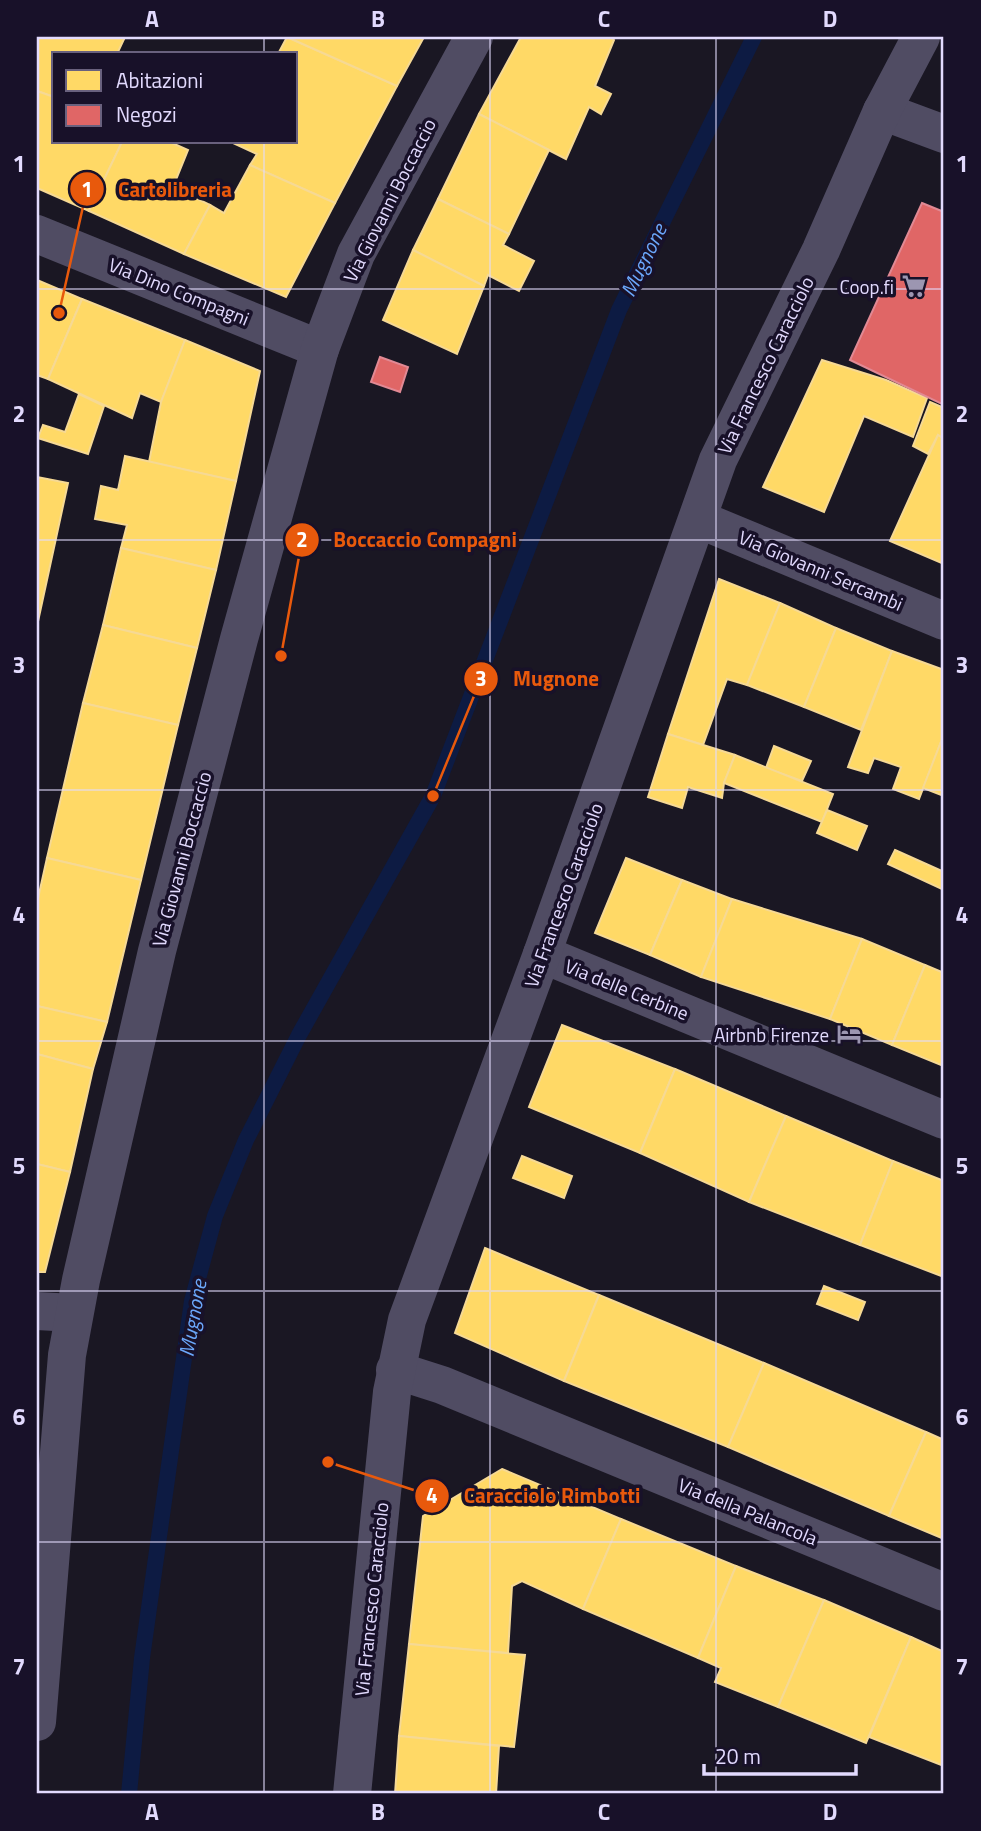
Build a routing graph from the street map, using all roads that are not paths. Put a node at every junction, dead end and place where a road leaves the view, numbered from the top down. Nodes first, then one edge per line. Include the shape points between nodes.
1 (474, 37) edge
2 (921, 37) edge
3 (882, 111) junction
4 (944, 135) edge
5 (37, 234) edge
6 (320, 349) junction
7 (698, 519) junction
8 (944, 621) edge
9 (541, 954) junction
10 (944, 1120) edge
11 (37, 1311) edge
12 (74, 1313) junction
13 (395, 1370) junction
14 (944, 1592) edge
15 (37, 1722) edge
16 (352, 1794) edge

1 - 6 street, Via Giovanni Boccaccio via 356,254
2 - 3 street, Via Francesco Caracciolo
3 - 4 street
3 - 7 street, Via Francesco Caracciolo via 821,250 718,460
5 - 6 street, Via Dino Compagni
6 - 12 street, Via Giovanni Boccaccio via 157,951
7 - 8 street, Via Giovanni Sercambi
7 - 9 street, Via Francesco Caracciolo
9 - 10 street, Via delle Cerbine
9 - 13 street, Via Francesco Caracciolo via 407,1320
11 - 12 street
12 - 15 street, Via Giovanni Boccaccio
13 - 14 street, Via della Palancola via 442,1385
13 - 16 street, Via Francesco Caracciolo

